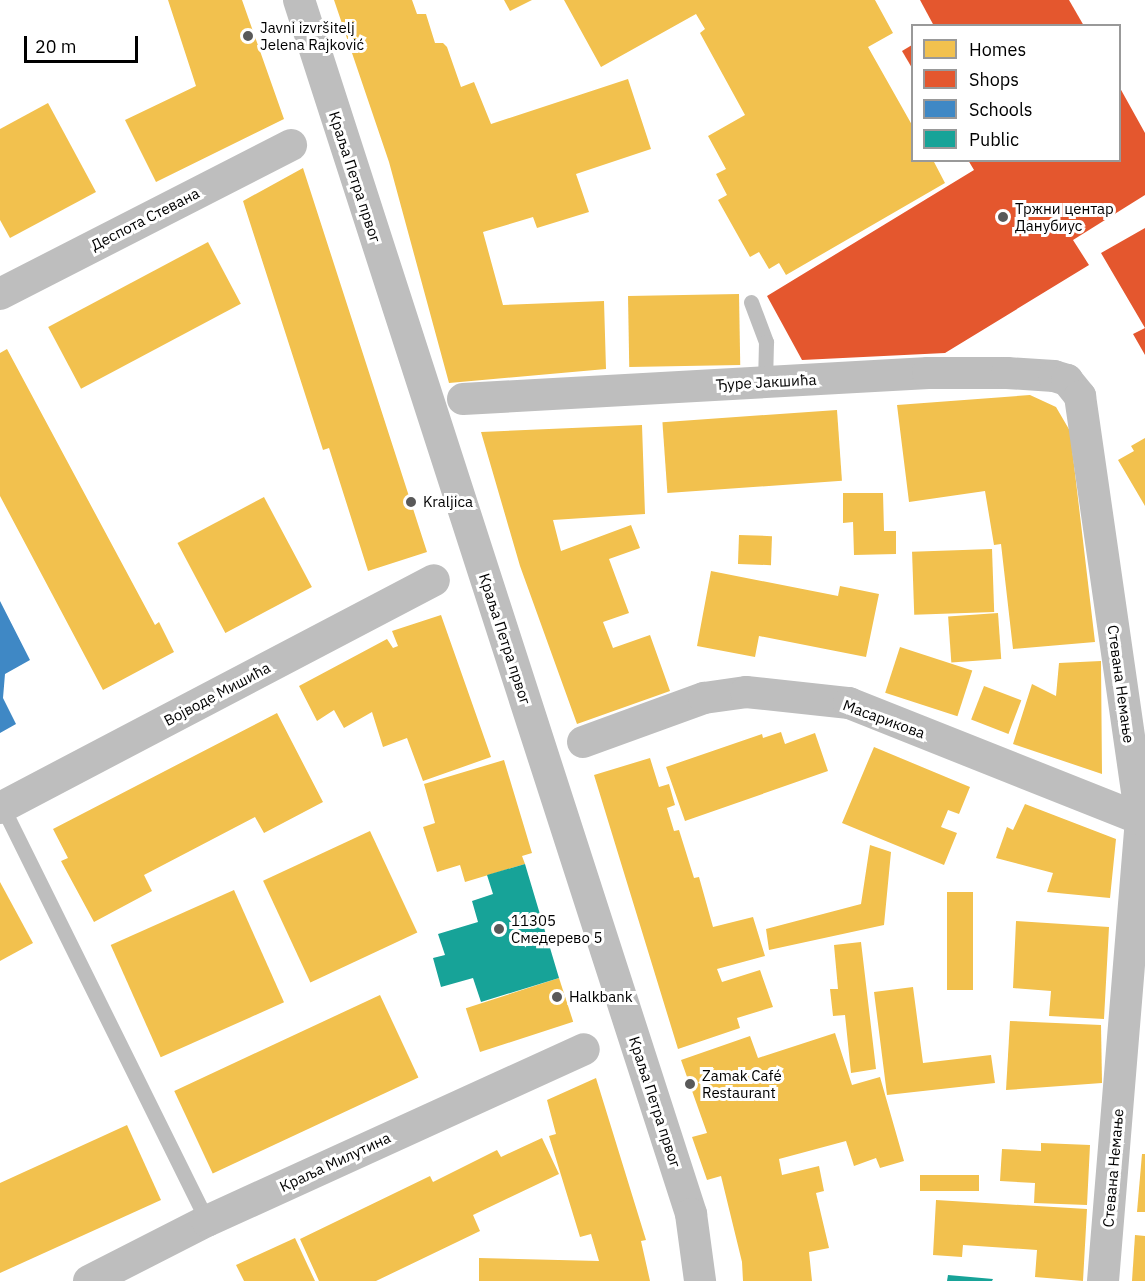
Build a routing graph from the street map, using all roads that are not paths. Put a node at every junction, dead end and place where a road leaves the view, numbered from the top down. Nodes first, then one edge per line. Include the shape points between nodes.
1 (299, 0) edge
2 (291, 145) dead end
3 (0, 294) edge
4 (751, 302) dead end
5 (1067, 380) joint
6 (765, 382) junction
7 (463, 399) dead end
8 (434, 580) dead end
9 (583, 742) dead end
10 (1, 807) edge
11 (1143, 820) edge
12 (584, 1049) dead end
13 (207, 1221) junction
14 (89, 1281) edge
15 (700, 1281) edge
16 (1103, 1281) edge

1 - 15 street, Краља Петра првог via 691,1214
2 - 3 street, Деспота Стевана
4 - 6 lane via 766,342
5 - 6 street, Ђуре Јакшића via 996,373 928,373
5 - 11 street, Стевана Немање via 1080,396
6 - 7 street, Ђуре Јакшића
8 - 10 street, Војводе Мишића
9 - 11 street, Масарикова via 704,698 746,692 849,703
10 - 13 lane
11 - 16 street, Стевана Немање
12 - 13 street, Краља Милутина
13 - 14 street, Краља Милутина

